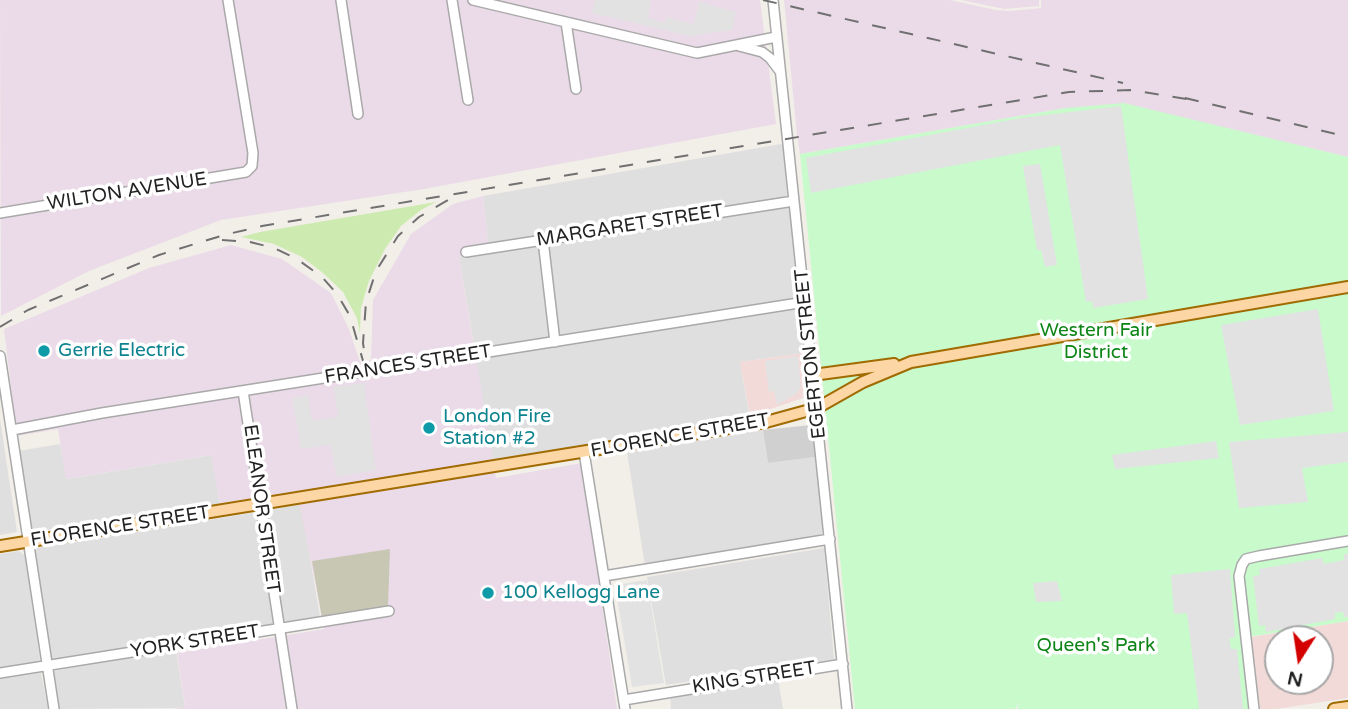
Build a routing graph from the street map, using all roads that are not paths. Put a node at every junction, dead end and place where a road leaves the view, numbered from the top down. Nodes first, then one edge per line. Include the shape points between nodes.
1 (228, 0) edge
2 (341, 0) edge
3 (452, 0) edge
4 (473, 0) edge
5 (773, 0) edge
6 (566, 22) junction
7 (776, 37) junction
8 (734, 44) junction
9 (780, 72) junction
10 (576, 89) dead end
11 (468, 100) dead end
12 (358, 114) dead end
13 (794, 201) junction
14 (0, 213) edge
15 (543, 240) junction
16 (466, 252) dead end
17 (1348, 287) edge
18 (805, 302) junction
19 (555, 342) junction
20 (0, 356) edge
21 (911, 362) junction
22 (813, 375) junction
23 (243, 391) junction
24 (817, 408) junction
25 (12, 430) junction
26 (584, 452) junction
27 (260, 505) junction
28 (830, 539) junction
29 (28, 541) junction
30 (1348, 541) edge
31 (0, 545) edge
32 (604, 576) junction
33 (389, 611) dead end
34 (279, 628) junction
35 (843, 664) junction
36 (48, 665) junction
37 (0, 673) edge
38 (624, 704) edge
39 (1348, 707) edge
40 (54, 709) edge
41 (292, 709) edge
42 (847, 709) edge
43 (1254, 709) edge
44 (1334, 709) edge

1 - 14 street, WILTON AVENUE via 253,153 252,166 246,172
2 - 12 street
3 - 11 street
4 - 6 street
5 - 7 street, EGERTON STREET
6 - 8 street via 697,53
6 - 10 street
7 - 8 street
7 - 9 street, EGERTON STREET
8 - 9 street via 762,52
9 - 13 street, EGERTON STREET
13 - 15 street, MARGARET STREET
13 - 18 street, EGERTON STREET
15 - 16 street, MARGARET STREET
15 - 19 street
17 - 21 main road, FLORENCE STREET
18 - 19 street, FRANCES STREET
18 - 22 street, EGERTON STREET
19 - 23 street, FRANCES STREET
20 - 25 street
21 - 22 main road
21 - 24 main road, FLORENCE STREET
22 - 24 street, EGERTON STREET
23 - 25 street, FRANCES STREET
23 - 27 street, ELEANOR STREET
24 - 26 main road, FLORENCE STREET via 766,422
24 - 28 street, EGERTON STREET
25 - 29 street
26 - 27 main road, FLORENCE STREET
26 - 32 street
27 - 29 main road, FLORENCE STREET
27 - 34 street, ELEANOR STREET
28 - 32 street
28 - 35 street, EGERTON STREET
29 - 31 main road, FLORENCE STREET
29 - 36 street
30 - 43 street via 1259,555 1243,562 1240,576
32 - 38 street
33 - 34 street, YORK STREET
34 - 36 street, YORK STREET
34 - 41 street, ELEANOR STREET
35 - 38 street, KING STREET
35 - 42 street, EGERTON STREET
36 - 37 street, YORK STREET
36 - 40 street
39 - 44 main road

